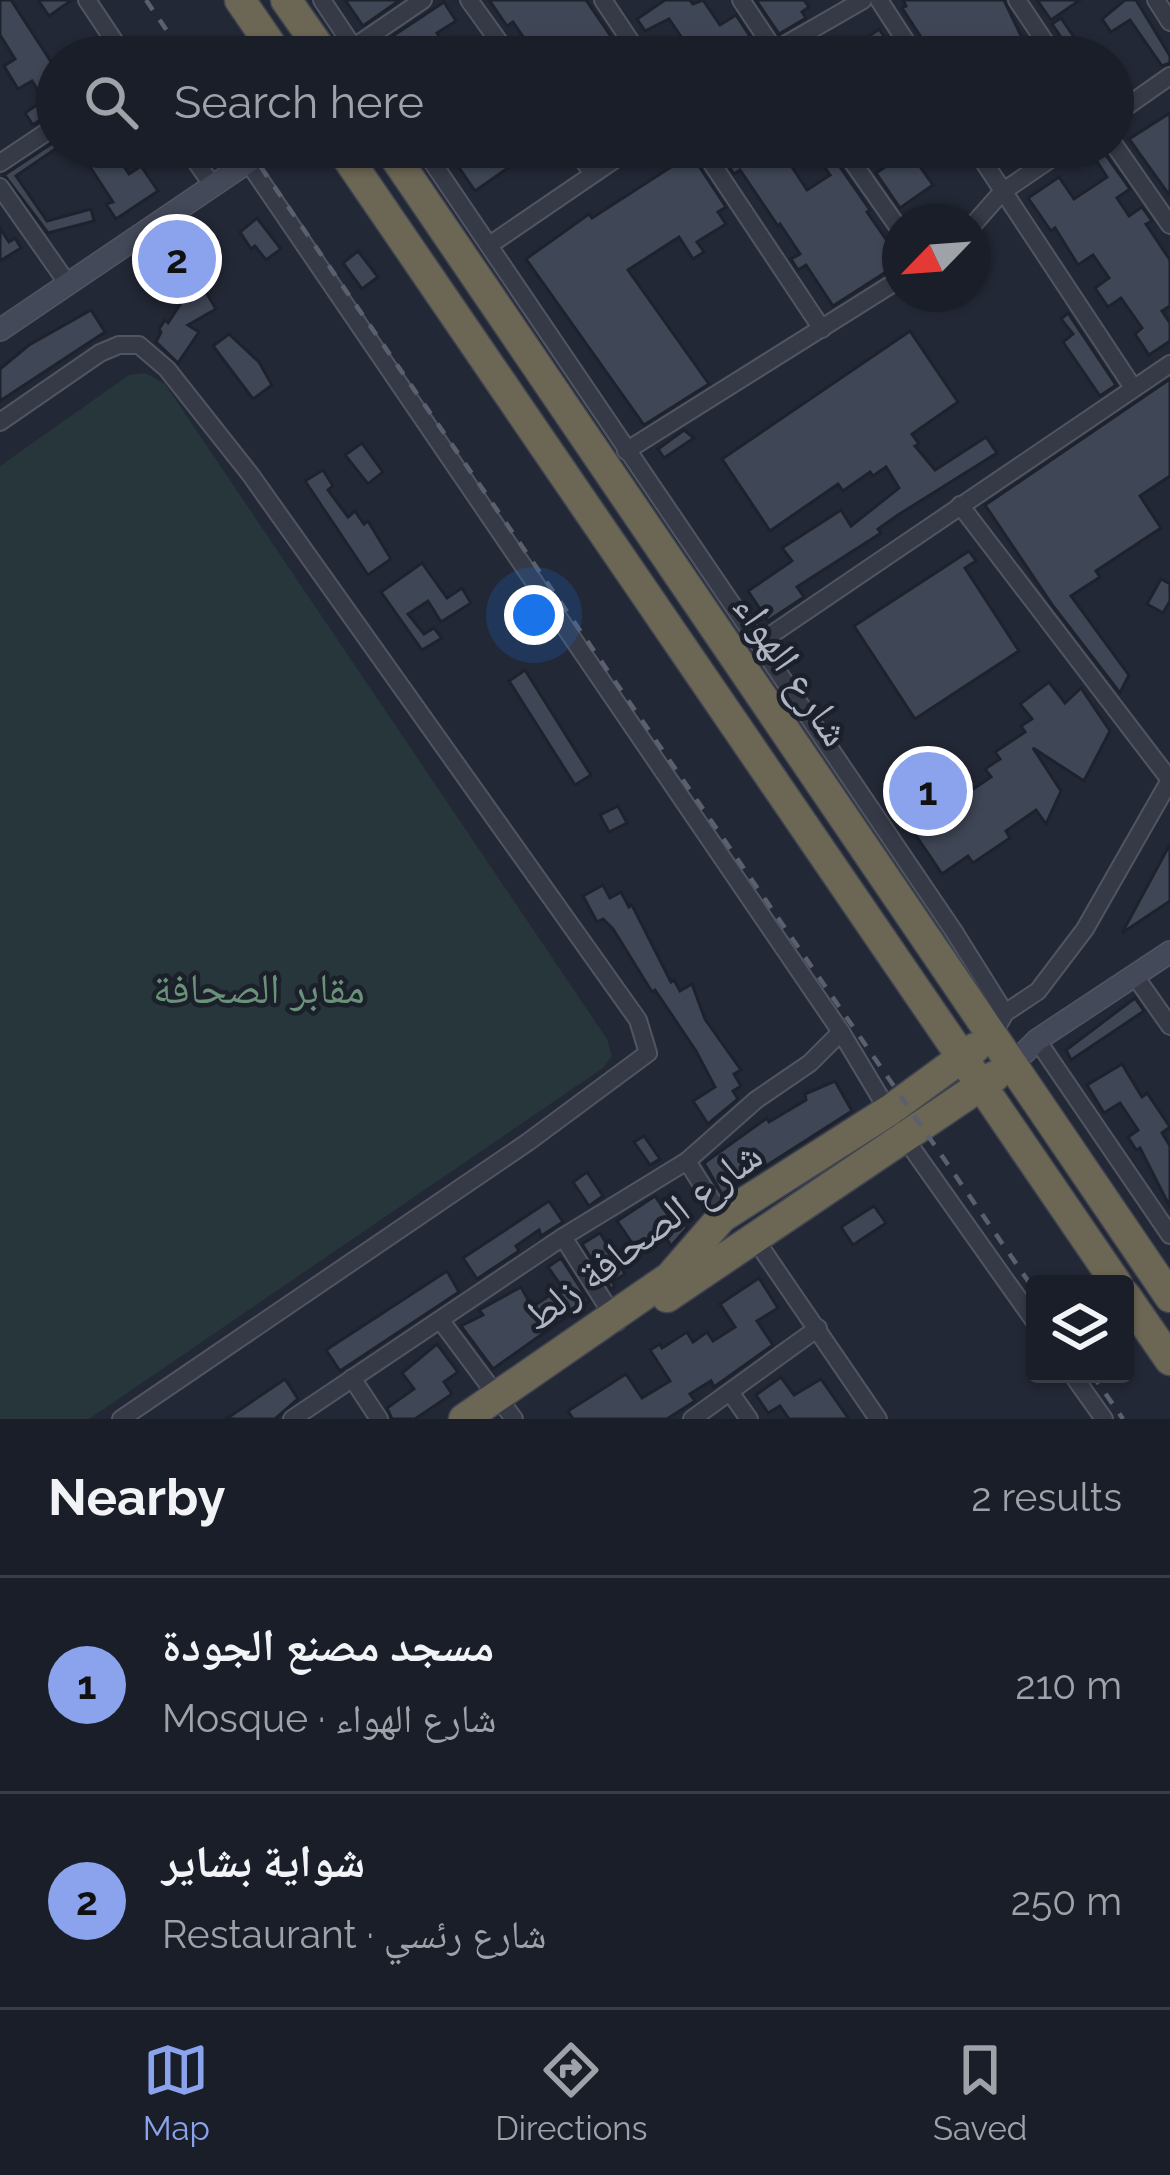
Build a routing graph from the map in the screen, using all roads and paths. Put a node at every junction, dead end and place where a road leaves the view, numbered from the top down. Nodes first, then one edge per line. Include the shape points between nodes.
1 (87, 0) edge
2 (240, 0) edge
3 (286, 0) edge
4 (322, 0) edge
5 (423, 0) edge
6 (469, 0) edge
7 (603, 0) edge
8 (741, 0) edge
9 (863, 0) edge
10 (879, 0) edge
11 (1017, 0) edge
12 (1156, 0) edge
13 (1170, 22) edge
14 (111, 36) edge
15 (265, 36) edge
16 (327, 36) edge
17 (339, 36) edge
18 (372, 36) edge
19 (495, 36) edge
20 (627, 36) edge
21 (761, 36) edge
22 (803, 36) edge
23 (902, 36) edge
24 (1041, 36) edge
25 (1170, 76) edge
26 (1134, 101) edge
27 (36, 138) edge
28 (0, 163) edge
29 (201, 168) edge
30 (239, 168) edge
31 (252, 168) edge
32 (354, 168) edge
33 (403, 168) edge
34 (437, 168) edge
35 (589, 168) edge
36 (602, 168) edge
37 (715, 168) edge
38 (857, 168) edge
39 (987, 168) edge
40 (1037, 168) edge
41 (1130, 168) edge
42 (593, 174) junction
43 (213, 186) junction
44 (0, 187) edge
45 (1002, 192) junction
46 (882, 204) edge
47 (990, 206) edge
48 (1170, 225) edge
49 (490, 244) junction
50 (68, 284) junction
51 (882, 291) edge
52 (822, 329) junction
53 (0, 330) edge
54 (1170, 364) edge
55 (1132, 386) junction
56 (0, 422) edge
57 (626, 451) junction
58 (960, 505) junction
59 (710, 597) junction
60 (759, 643) junction
61 (1170, 952) edge
62 (1135, 976) junction
63 (998, 1026) junction
64 (1170, 1026) edge
65 (841, 1032) junction
66 (1036, 1040) junction
67 (959, 1057) junction
68 (1012, 1065) junction
69 (980, 1085) junction
70 (897, 1123) junction
71 (687, 1162) junction
72 (722, 1217) junction
73 (1170, 1235) edge
74 (562, 1237) junction
75 (754, 1239) junction
76 (1111, 1275) edge
77 (1170, 1297) edge
78 (1134, 1308) edge
79 (1026, 1309) edge
80 (441, 1321) junction
81 (617, 1322) junction
82 (818, 1328) junction
83 (1170, 1360) edge
84 (352, 1378) junction
85 (1078, 1383) edge
86 (730, 1392) junction
87 (501, 1410) edge
88 (122, 1419) edge
89 (292, 1419) edge
90 (379, 1419) edge
91 (464, 1419) edge
92 (692, 1419) edge
93 (748, 1419) edge
94 (878, 1419) edge
95 (1104, 1419) edge

1 - 14 street
2 - 15 highway
3 - 16 highway
4 - 17 street
5 - 18 street
6 - 19 street
7 - 20 street
8 - 21 street
9 - 22 street
10 - 23 street
11 - 24 street
12 - 13 street
25 - 26 street
27 - 28 street
29 - 43 street
30 - 43 street
31 - 65 street
32 - 67 highway, شارع الهواء
33 - 59 highway, شارع الهواء
34 - 49 street
35 - 42 street
36 - 42 street
37 - 52 street
38 - 46 street
39 - 45 street
40 - 45 street
41 - 48 street
42 - 49 street
43 - 50 street
44 - 50 street
45 - 47 street
45 - 55 street
49 - 57 street
50 - 53 street
51 - 52 street
52 - 57 street
54 - 55 street
55 - 58 street
56 - 88 street via 100,352 139,346 158,360 443,743 638,1020 649,1053
57 - 59 street
58 - 60 street
58 - 63 street via 1170,780 1085,929 1038,991
59 - 60 street
59 - 63 highway, شارع الهواء
60 - 63 street
61 - 62 street
62 - 64 street
62 - 66 street
63 - 67 highway, شارع الصحافة زلط
63 - 68 highway, شارع الهواء
65 - 70 street
65 - 71 street
66 - 68 street
66 - 73 street
67 - 69 highway, شارع الهواء
67 - 70 highway, شارع الصحافة زلط
68 - 69 highway, شارع الصحافة زلط
68 - 77 highway, شارع الهواء
69 - 70 highway, شارع الصحافة زلط
69 - 76 highway, شارع الهواء
70 - 72 highway, شارع الصحافة زلط
70 - 75 highway, شارع الصحافة زلط
70 - 79 street
71 - 72 street
71 - 74 street
72 - 81 highway, شارع الصحافة زلط
74 - 80 street
74 - 81 street
75 - 81 highway, شارع الصحافة زلط
75 - 82 street
78 - 83 highway
80 - 84 street
80 - 87 street
81 - 87 highway, شارع الصحافة زلط
82 - 86 street
82 - 94 street
84 - 89 street
84 - 90 street
85 - 95 street
86 - 92 street
86 - 93 street
87 - 91 highway, شارع الصحافة زلط

